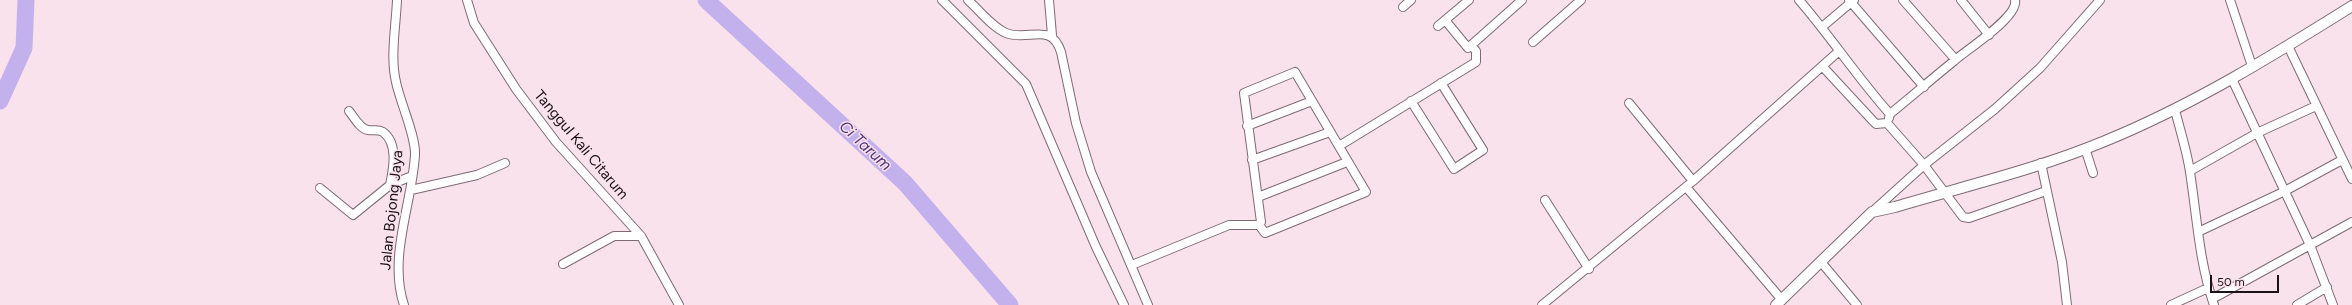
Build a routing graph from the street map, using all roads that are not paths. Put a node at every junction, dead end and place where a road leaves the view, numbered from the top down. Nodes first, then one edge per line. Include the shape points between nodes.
1 (396, 0) edge
2 (467, 0) edge
3 (942, 0) edge
4 (968, 0) edge
5 (1049, 0) edge
6 (1411, 0) edge
7 (1469, 0) edge
8 (1522, 0) edge
9 (1581, 0) edge
10 (1799, 0) edge
11 (1904, 0) edge
12 (1961, 0) edge
13 (2015, 0) edge
14 (2100, 0) edge
15 (2230, 0) edge
16 (1851, 1) edge
17 (2352, 6) edge
18 (1403, 7) dead end
19 (1445, 20) junction
20 (1438, 26) dead end
21 (1822, 27) junction
22 (1052, 35) junction
23 (1989, 35) junction
24 (1533, 42) dead end
25 (1471, 45) junction
26 (2288, 46) junction
27 (1838, 52) junction
28 (1955, 59) junction
29 (1823, 66) junction
30 (2252, 66) junction
31 (2232, 80) junction
32 (1441, 83) junction
33 (1924, 87) junction
34 (1312, 101) junction
35 (1411, 101) junction
36 (1629, 103) dead end
37 (2316, 106) junction
38 (2175, 110) junction
39 (349, 111) dead end
40 (1890, 114) junction
41 (1887, 123) junction
42 (1247, 126) junction
43 (1330, 132) junction
44 (2257, 133) junction
45 (1339, 146) junction
46 (2085, 148) junction
47 (1252, 160) junction
48 (2342, 160) junction
49 (1347, 162) junction
50 (506, 163) dead end
51 (2041, 163) junction
52 (1924, 165) junction
53 (2190, 171) junction
54 (2093, 173) dead end
55 (412, 176) junction
56 (2352, 179) edge
57 (1693, 181) junction
58 (390, 185) junction
59 (1686, 187) junction
60 (320, 188) dead end
61 (411, 190) junction
62 (2046, 191) junction
63 (1945, 192) junction
64 (2283, 192) junction
65 (1258, 197) junction
66 (1545, 200) dead end
67 (1872, 212) junction
68 (2352, 222) edge
69 (1259, 225) junction
70 (2198, 232) junction
71 (641, 236) junction
72 (2310, 245) junction
73 (1821, 262) junction
74 (563, 264) dead end
75 (1132, 265) junction
76 (1588, 269) junction
77 (2327, 287) junction
78 (2208, 288) junction
79 (1779, 302) edge
80 (2213, 302) edge
81 (404, 305) edge
82 (679, 305) edge
83 (1124, 305) edge
84 (1148, 305) edge
85 (1542, 305) edge
86 (1858, 305) edge
87 (2067, 305) edge
88 (2170, 305) edge
89 (2297, 305) edge
90 (2333, 305) edge

1 - 55 street, Jalan Bojong Jaya via 394,71 415,154
2 - 71 street, Tanggul Kali Citarum via 478,30 534,114
3 - 83 street via 1022,79 1029,90 1096,247
4 - 22 street via 1007,33
5 - 22 street
6 - 18 street
7 - 19 street
8 - 25 street
9 - 24 street
10 - 21 street
11 - 28 street
12 - 23 street
13 - 23 street via 2014,8
14 - 52 street via 2040,68
15 - 30 street
16 - 21 street
16 - 33 street
17 - 26 street
19 - 20 street
19 - 25 street via 1468,48
21 - 27 street
22 - 75 street via 1061,52 1076,122 1091,172
23 - 28 street
25 - 32 street via 1476,51 1476,62
26 - 30 street
26 - 37 street
27 - 29 street
27 - 40 street
28 - 33 street
29 - 41 street via 1876,124
29 - 57 street
30 - 31 street
31 - 38 street
31 - 44 street
32 - 35 street
32 - 35 street via 1483,150 1454,169
33 - 40 street
34 - 42 street
34 - 42 street via 1294,72 1244,93
34 - 43 street
35 - 45 street
36 - 57 street
37 - 44 street
37 - 48 street
38 - 46 street
38 - 53 street
39 - 58 street via 360,126 366,130 384,132 390,140 394,163
40 - 41 street
41 - 52 street
42 - 47 street
43 - 45 street
43 - 47 street
44 - 53 street
44 - 64 street
45 - 49 street
46 - 51 street
46 - 54 street
47 - 65 street
48 - 56 street
48 - 64 street
49 - 65 street
49 - 69 street via 1366,192 1265,233
50 - 61 street via 477,175
51 - 62 street
51 - 63 street
52 - 63 street
52 - 67 street
53 - 70 street
55 - 58 street
55 - 61 street, Jalan Bojong Jaya
57 - 59 street
58 - 60 street via 353,215
59 - 76 street
59 - 79 street
61 - 81 street, Jalan Bojong Jaya via 399,268 399,287
62 - 63 street via 1966,218
62 - 87 street via 2062,262
63 - 67 street
64 - 70 street
64 - 72 street
65 - 69 street via 1261,222
66 - 76 street
67 - 73 street
68 - 72 street
69 - 75 street via 1229,225
70 - 78 street
71 - 74 street via 614,236
71 - 82 street, Tanggul Kali Citarum
72 - 77 street
72 - 80 street
73 - 79 street
73 - 86 street
75 - 84 street
76 - 85 street
77 - 89 street
77 - 90 street
78 - 80 street
78 - 88 street

